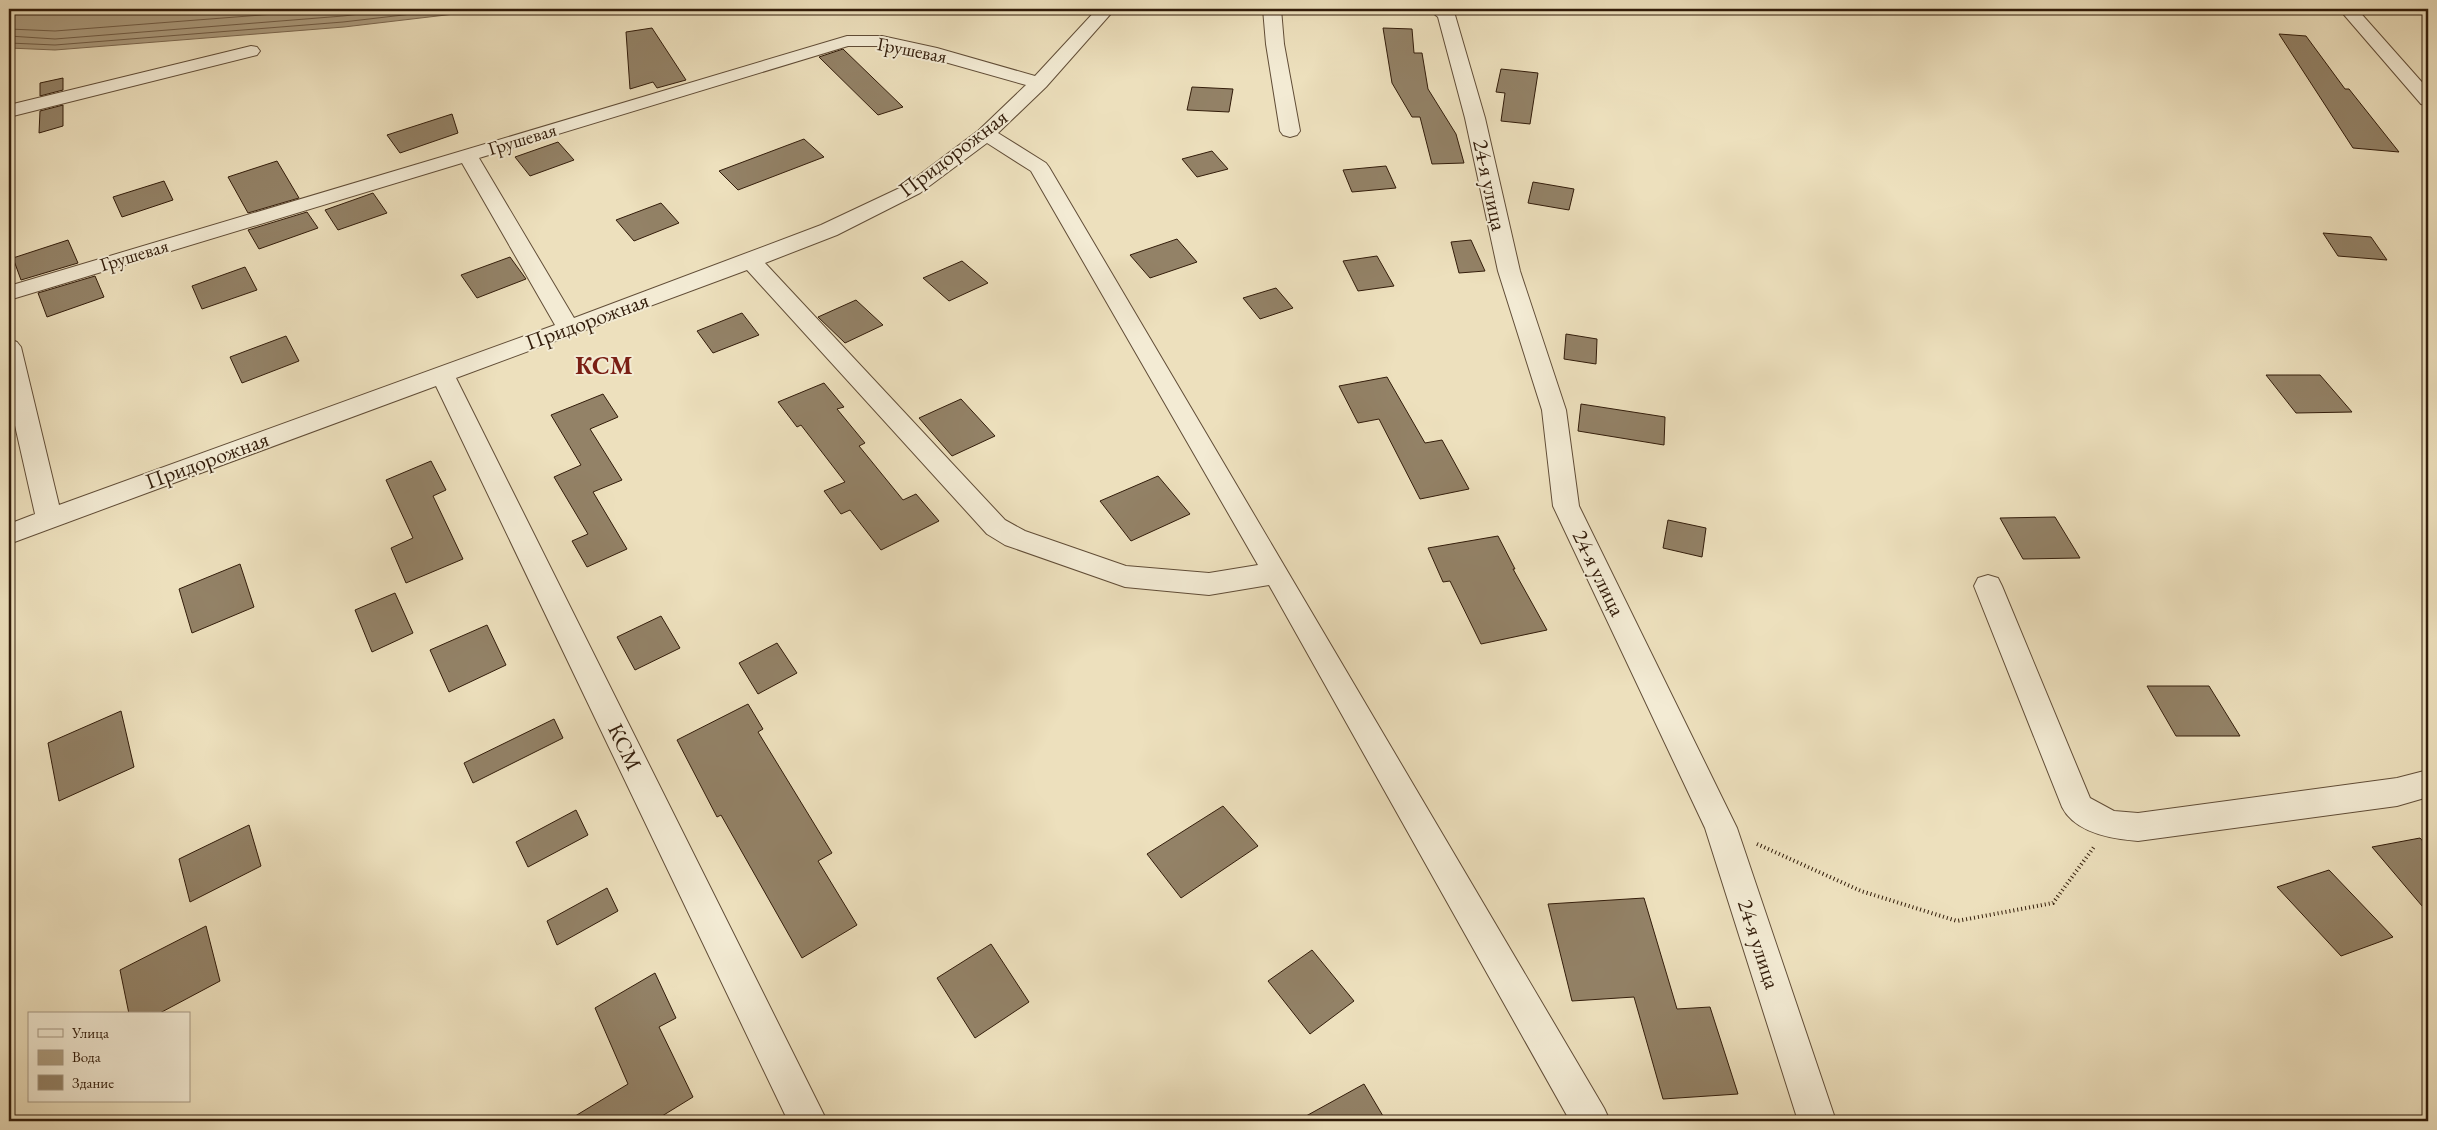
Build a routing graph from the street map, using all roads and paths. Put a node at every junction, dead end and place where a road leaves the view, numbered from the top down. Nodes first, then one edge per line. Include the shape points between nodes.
1 (1106, 9) edge
2 (1272, 9) edge
3 (1437, 9) edge
4 (2348, 9) edge
5 (251, 51) dead end
6 (1039, 83) junction
7 (2428, 100) edge
8 (9, 111) edge
9 (1290, 131) dead end
10 (986, 134) junction
11 (467, 155) junction
12 (751, 261) junction
13 (9, 293) edge
14 (568, 328) junction
15 (9, 347) edge
16 (442, 374) junction
17 (49, 519) junction
18 (9, 534) edge
19 (1276, 573) junction
20 (1988, 586) dead end
21 (2428, 784) edge
22 (2110, 824) junction
23 (1721, 828) junction
24 (808, 1121) edge
25 (1591, 1121) edge
26 (1817, 1121) edge

1 - 6 street, Придорожная
2 - 9 street
3 - 23 street, 24-я улица via 1446,15 1475,118 1508,271 1554,410 1566,506
4 - 7 street
5 - 8 street
6 - 10 street, Придорожная
6 - 11 street, Грушевая via 882,41 847,41
10 - 12 street, Придорожная via 913,189 829,230
10 - 19 street via 1039,167
11 - 13 street, Грушевая
11 - 14 street
12 - 14 street, Придорожная
12 - 19 street via 996,526 1015,538 1125,576 1209,584
14 - 16 street, Придорожная
15 - 17 street
16 - 17 street, Придорожная
16 - 24 street, КСМ
17 - 18 street, Придорожная
19 - 25 street
20 - 22 street via 2078,807
21 - 22 street via 2397,792 2138,827
22 - 23 path via 2053,903 1957,921 1861,891
23 - 26 street, 24-я улица

